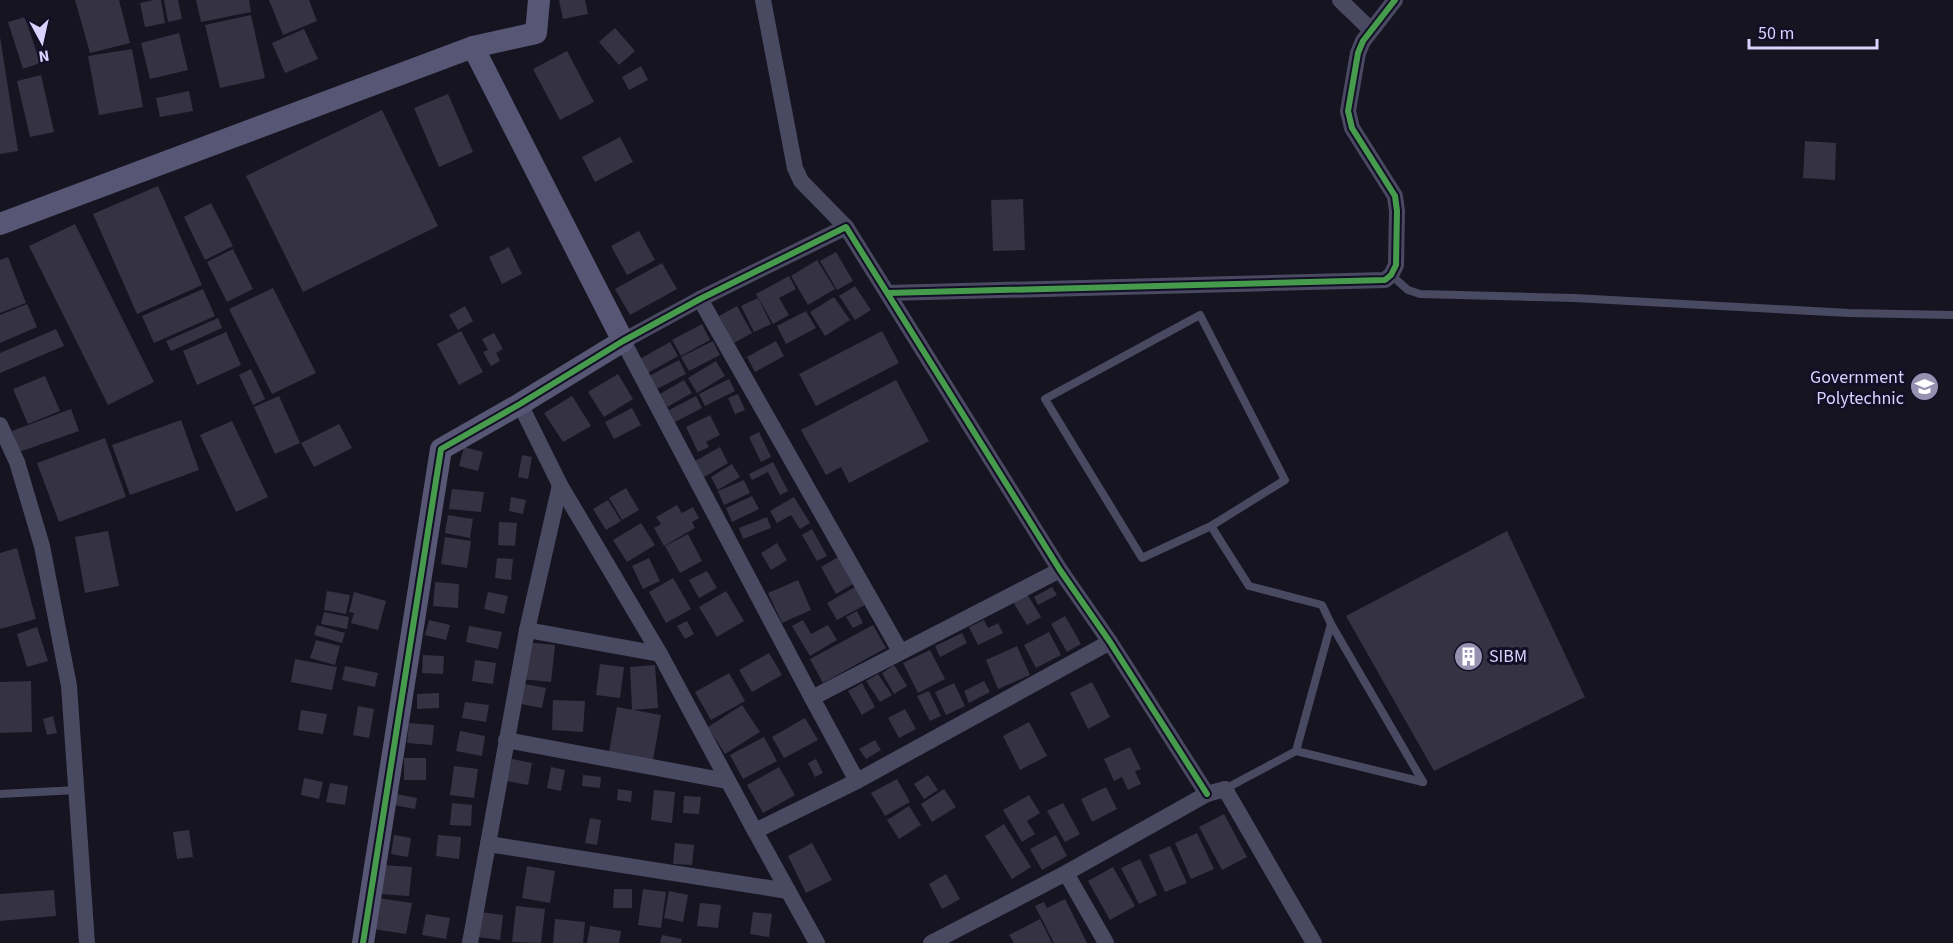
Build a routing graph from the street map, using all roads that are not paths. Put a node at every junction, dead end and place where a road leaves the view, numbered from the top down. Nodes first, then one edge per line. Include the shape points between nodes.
1 (539, 0) edge
2 (763, 0) edge
3 (1340, 0) edge
4 (1395, 0) edge
5 (1371, 30) junction
6 (473, 47) junction
7 (0, 224) edge
8 (846, 227) junction
9 (1391, 275) junction
10 (888, 293) junction
11 (700, 299) junction
12 (1953, 315) edge
13 (623, 341) junction
14 (520, 404) junction
15 (0, 425) edge
16 (560, 485) junction
17 (1211, 526) junction
18 (1060, 570) junction
19 (1331, 624) junction
20 (527, 630) junction
21 (1110, 642) junction
22 (900, 651) junction
23 (660, 654) junction
24 (812, 698) junction
25 (506, 740) junction
26 (1296, 751) junction
27 (727, 781) junction
28 (857, 781) junction
29 (1225, 789) junction
30 (77, 790) junction
31 (0, 794) edge
32 (1207, 794) junction
33 (755, 831) junction
34 (488, 844) junction
35 (1066, 873) junction
36 (788, 891) junction
37 (87, 943) edge
38 (363, 943) edge
39 (470, 943) edge
40 (817, 943) edge
41 (931, 943) edge
42 (1106, 943) edge
43 (1314, 943) edge

1 - 6 street via 536,33
2 - 8 street via 795,168 801,182
3 - 5 street
4 - 5 street
5 - 9 street via 1358,53 1348,111 1352,128 1395,196 1395,265
6 - 7 street
6 - 13 street
8 - 10 street
8 - 11 street
9 - 10 street via 1385,280
9 - 12 lane via 1408,290 1420,294
10 - 18 street
11 - 13 street
11 - 22 street
13 - 14 street
13 - 24 street
14 - 16 street
14 - 38 street via 441,449
15 - 30 street via 17,462 42,546 69,686
16 - 20 street
16 - 23 street
17 - 17 lane via 1142,558 1045,399 1200,315 1285,480
17 - 19 lane via 1249,586 1322,605
18 - 21 street
18 - 22 street
19 - 26 lane
19 - 26 lane via 1423,782
20 - 23 street
20 - 25 street
21 - 28 street
21 - 32 street
22 - 24 street
23 - 27 street
24 - 28 street
25 - 27 street
25 - 34 street
26 - 29 lane
27 - 33 street
28 - 33 street
29 - 32 street
29 - 43 street
30 - 31 lane
30 - 37 street
32 - 35 street
33 - 36 street
34 - 36 street
34 - 39 street
35 - 41 street
35 - 42 street
36 - 40 street

